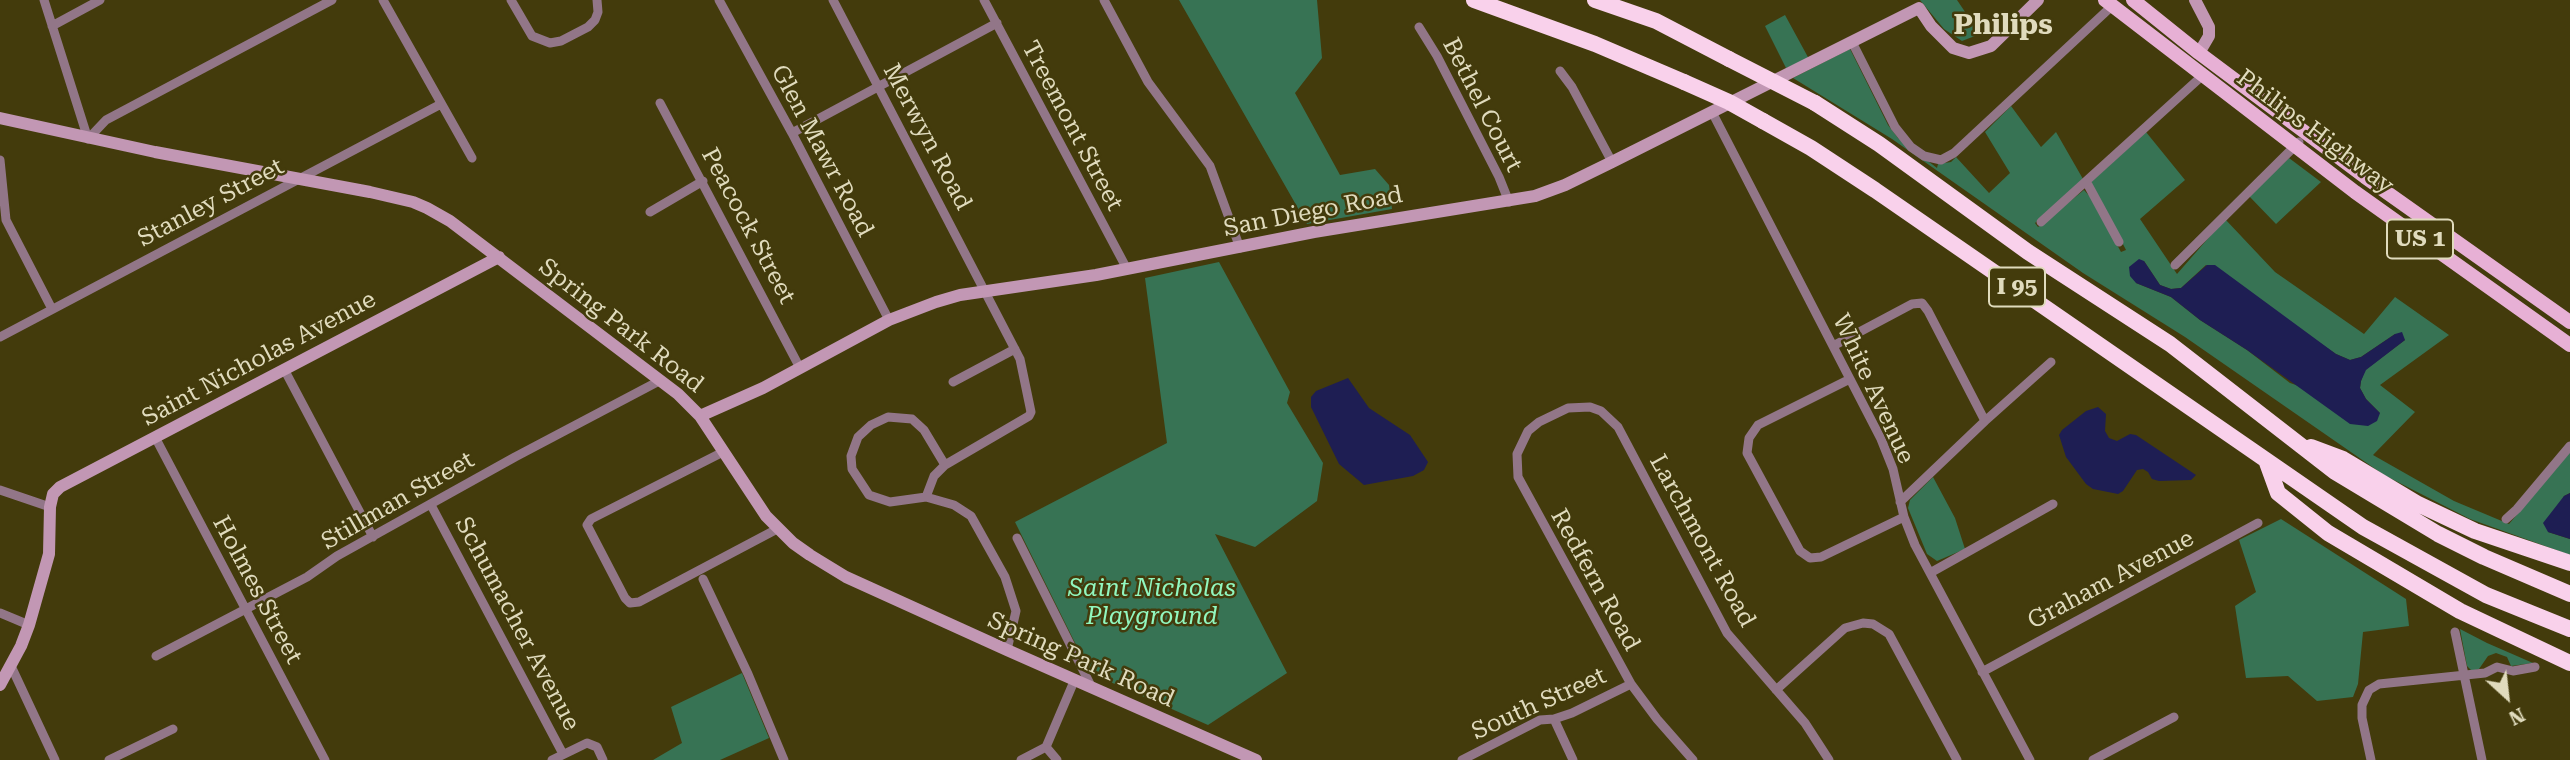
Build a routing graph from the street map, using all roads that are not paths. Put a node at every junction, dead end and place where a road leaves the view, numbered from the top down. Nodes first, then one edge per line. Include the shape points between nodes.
1 (44, 0) edge
2 (100, 0) edge
3 (332, 0) edge
4 (383, 0) edge
5 (511, 0) edge
6 (597, 0) edge
7 (719, 0) edge
8 (833, 0) edge
9 (984, 0) edge
10 (1104, 0) edge
11 (1474, 0) edge
12 (1595, 0) edge
13 (2038, 0) edge
14 (2133, 0) edge
15 (2194, 0) edge
16 (2108, 3) edge
17 (1917, 4) edge
18 (996, 23) junction
19 (52, 26) junction
20 (1419, 27) dead end
21 (1852, 42) junction
22 (2199, 53) junction
23 (1560, 71) dead end
24 (2202, 76) junction
25 (879, 87) junction
26 (660, 103) dead end
27 (441, 104) junction
28 (1712, 112) junction
29 (0, 118) edge
30 (792, 133) junction
31 (2308, 134) junction
32 (88, 139) junction
33 (2294, 147) junction
34 (472, 158) dead end
35 (0, 160) edge
36 (1612, 162) junction
37 (299, 179) junction
38 (704, 181) junction
39 (2087, 183) junction
40 (1509, 202) junction
41 (650, 212) dead end
42 (2041, 222) dead end
43 (2119, 242) dead end
44 (1240, 248) junction
45 (499, 257) junction
46 (2175, 265) dead end
47 (1126, 269) junction
48 (986, 291) junction
49 (52, 309) junction
50 (889, 320) junction
51 (2570, 322) edge
52 (0, 337) edge
53 (2570, 345) edge
54 (1833, 346) junction
55 (1015, 349) junction
56 (2052, 362) dead end
57 (800, 368) junction
58 (284, 369) junction
59 (1850, 379) junction
60 (661, 380) junction
61 (953, 382) dead end
62 (1553, 414) joint
63 (700, 416) junction
64 (1984, 421) junction
65 (155, 437) junction
66 (2293, 440) junction
67 (2570, 446) edge
68 (723, 452) junction
69 (2266, 460) junction
70 (945, 465) junction
71 (0, 490) edge
72 (926, 496) junction
73 (1900, 502) junction
74 (2053, 504) dead end
75 (431, 505) junction
76 (50, 507) junction
77 (1904, 517) junction
78 (2506, 519) dead end
79 (2258, 523) dead end
80 (779, 528) junction
81 (373, 537) junction
82 (1017, 538) dead end
83 (2570, 563) edge
84 (1930, 573) junction
85 (703, 579) dead end
86 (2570, 594) edge
87 (246, 609) junction
88 (0, 612) edge
89 (29, 625) junction
90 (2570, 629) edge
91 (2455, 632) dead end
92 (1007, 650) junction
93 (156, 656) dead end
94 (2570, 663) edge
95 (11, 666) junction
96 (2535, 667) dead end
97 (1982, 671) junction
98 (2464, 676) junction
99 (1075, 679) junction
100 (1631, 684) junction
101 (0, 685) edge
102 (1091, 686) junction
103 (1776, 690) junction
104 (2174, 717) dead end
105 (1554, 719) junction
106 (173, 729) dead end
107 (1046, 747) junction
108 (564, 754) junction
109 (55, 760) edge
110 (109, 760) edge
111 (325, 760) edge
112 (552, 760) edge
113 (603, 760) edge
114 (784, 760) edge
115 (1021, 760) edge
116 (1057, 760) edge
117 (1256, 760) edge
118 (1462, 760) edge
119 (1573, 760) edge
120 (1693, 760) edge
121 (1829, 760) edge
122 (1957, 760) edge
123 (2030, 760) edge
124 (2093, 760) edge
125 (2371, 760) edge
126 (2482, 760) edge

1 - 19 street
2 - 19 street
3 - 32 street via 106,120
4 - 27 street
5 - 6 street via 526,29 541,41 561,41 595,20
7 - 30 street, Glen Mawr Road
8 - 25 street, Merwyn Road
9 - 18 street, Treemont Street
10 - 44 street via 1148,82 1210,166
11 - 69 highway, I 95, bridge via 1684,82 1811,148
12 - 66 highway, I 95, bridge via 1656,22 1815,103 2028,252 2170,344
13 - 17 street via 1991,46 1969,53 1953,48
14 - 22 main road, Philips Highway / US 1
15 - 22 street via 2209,27
16 - 21 street via 1954,153 1940,160 1911,147 1895,127
16 - 24 main road, Philips Highway / US 1
17 - 21 street, San Diego Road
18 - 25 street
18 - 47 street, Treemont Street
19 - 32 street
20 - 40 street, Bethel Court
21 - 28 street, San Diego Road
22 - 31 main road, Philips Highway / US 1
23 - 36 street
24 - 33 main road, Philips Highway / US 1
24 - 39 street
25 - 30 street
25 - 48 street, Merwyn Road
26 - 38 street, Peacock Street
27 - 34 street
27 - 37 street, Stanley Street
28 - 36 street, San Diego Road
28 - 54 street, White Avenue
29 - 32 street, Spring Park Road
30 - 50 street, Glen Mawr Road
31 - 33 street
31 - 51 main road, Philips Highway / US 1
32 - 37 street, Spring Park Road
33 - 46 street
33 - 53 main road, Philips Highway / US 1
35 - 49 street via 6,220
36 - 40 street, San Diego Road via 1549,192
37 - 45 street, Spring Park Road via 413,202 450,221
37 - 49 street, Stanley Street
38 - 41 street
38 - 57 street, Peacock Street
39 - 42 street
39 - 43 street
40 - 44 street, San Diego Road
44 - 47 street, San Diego Road
45 - 58 street, Saint Nicholas Avenue
45 - 60 street, Spring Park Road
47 - 48 street, San Diego Road
48 - 50 street, San Diego Road via 936,302
48 - 55 street, Merwyn Road
49 - 52 street, Stanley Street
50 - 57 street, San Diego Road
54 - 59 street, White Avenue
54 - 64 street via 1922,303
55 - 61 street
55 - 70 street, Merwyn Road via 1029,416
56 - 64 street
57 - 63 street, San Diego Road
58 - 65 street, Saint Nicholas Avenue
58 - 81 street
59 - 73 street, White Avenue via 1887,453
59 - 77 street via 1758,425 1749,438 1747,453 1800,551 1810,558
60 - 63 street, Spring Park Road
60 - 75 street, Stillman Street
62 - 100 street, Redfern Road via 1521,441 1518,477
62 - 103 street, Larchmont Road via 1590,407 1612,419 1727,633
63 - 68 street, Spring Park Road
64 - 73 street
65 - 76 street, Saint Nicholas Avenue via 60,487
65 - 87 street, Holmes Street
66 - 83 highway via 2343,459 2418,504 2475,531
66 - 86 highway, I 95 via 2335,472 2438,534
67 - 78 street
68 - 80 street, Spring Park Road
68 - 80 street via 591,519 587,525 625,598 639,602
69 - 90 highway, I 95 via 2352,521 2419,560 2486,595
69 - 94 highway via 2278,493 2328,533 2460,611
70 - 72 street via 934,476
70 - 72 street via 912,419 888,418 858,437 852,469 869,495 890,502
71 - 76 street
72 - 92 street via 971,516 1011,590 1016,611
73 - 77 street, White Avenue
74 - 84 street
75 - 81 street, Stillman Street
75 - 108 street, Schumacher Avenue
76 - 89 street via 49,554
77 - 84 street, White Avenue
79 - 97 street, Graham Avenue
80 - 92 street, Spring Park Road via 827,566
81 - 87 street, Stillman Street
82 - 102 street
84 - 97 street, White Avenue
85 - 114 street
87 - 93 street, Stillman Street
87 - 111 street, Holmes Street
88 - 89 street
89 - 95 street
91 - 98 street
92 - 99 street, Spring Park Road
95 - 101 street
95 - 109 street
96 - 98 street via 2513,671 2497,667
97 - 123 street, White Avenue
98 - 125 street via 2379,684 2369,690 2362,718
98 - 126 street
99 - 102 street, Spring Park Road
99 - 107 street
100 - 105 street, South Street
100 - 120 street, Redfern Road
102 - 117 street, Spring Park Road
103 - 121 street, Larchmont Road
103 - 122 street via 1845,628 1873,624 1889,634
104 - 124 street
105 - 118 street, South Street via 1540,720
105 - 119 street
106 - 110 street
107 - 115 street
107 - 116 street
108 - 112 street
108 - 113 street, Schumacher Avenue via 587,743 597,747

